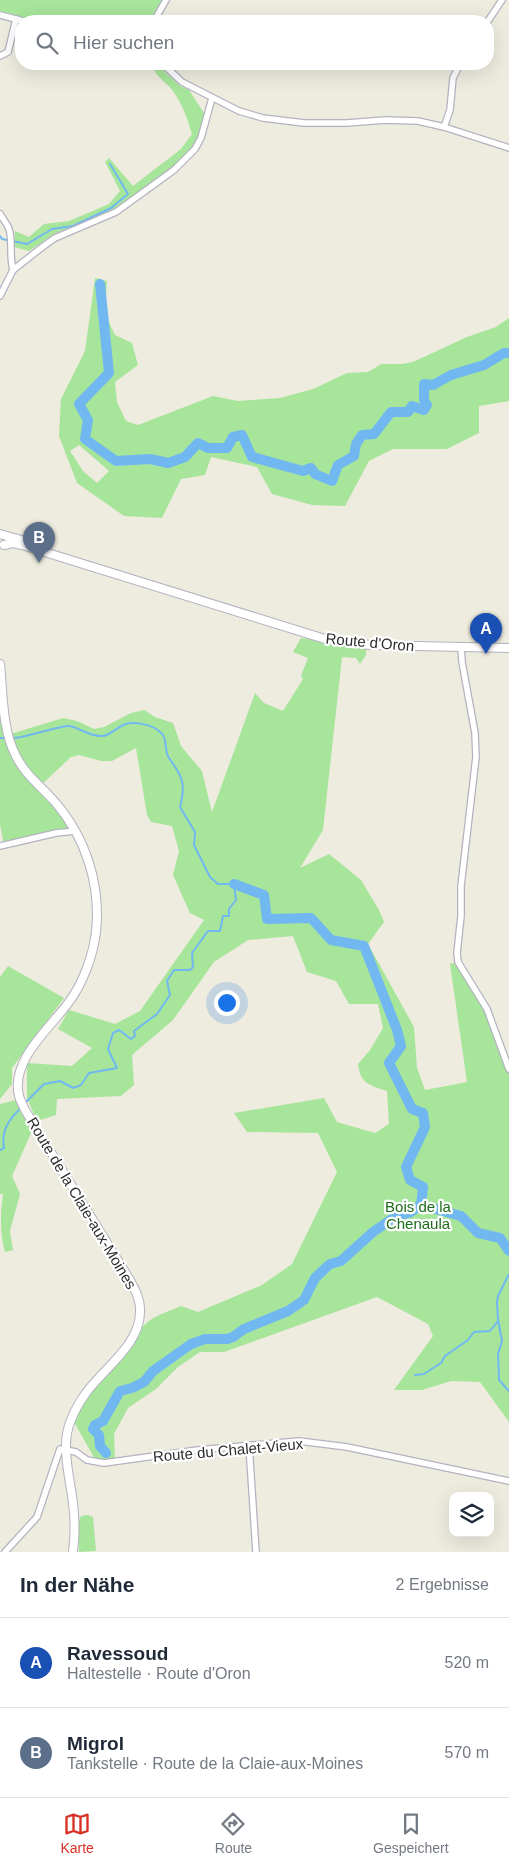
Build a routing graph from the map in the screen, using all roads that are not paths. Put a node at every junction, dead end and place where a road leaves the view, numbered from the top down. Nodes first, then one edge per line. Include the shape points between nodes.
1 (166, 0) edge
2 (502, 0) edge
3 (0, 15) edge
4 (157, 15) edge
5 (492, 15) edge
6 (15, 19) edge
7 (15, 23) edge
8 (0, 56) edge
9 (169, 70) edge
10 (457, 70) edge
11 (212, 98) junction
12 (444, 127) junction
13 (509, 148) edge
14 (0, 214) edge
15 (13, 270) junction
16 (0, 296) edge
17 (0, 534) edge
18 (1, 548) edge
19 (130, 577) junction
20 (461, 647) junction
21 (509, 648) edge
22 (0, 664) edge
23 (3, 719) edge
24 (75, 831) junction
25 (0, 846) edge
26 (509, 1069) edge
27 (249, 1445) junction
28 (66, 1449) junction
29 (509, 1482) edge
30 (5, 1552) edge
31 (73, 1552) edge
32 (256, 1552) edge

1 - 4 street
2 - 5 street
3 - 6 street
7 - 8 street via 8,52
9 - 11 street via 182,82
10 - 12 street
11 - 12 street via 238,111 283,121 348,124 418,121
11 - 15 street via 201,138 195,149 174,170 116,212 55,238
12 - 13 street
14 - 15 street via 10,236
15 - 16 street
17 - 18 main road via 5,539
17 - 19 main road via 42,545
18 - 19 main road via 13,543 22,545
19 - 20 main road, Route d'Oron via 337,641
20 - 21 main road, Route d'Oron
20 - 26 street via 476,756 461,886 458,962 487,1009
22 - 23 main road
23 - 24 main road via 11,746 23,768 63,811
24 - 25 street
24 - 28 main road, Route de la Claie-aux-Moines via 95,883 94,940 83,977 70,1001 24,1061 18,1085 19,1096 128,1277 139,1300 140,1313 133,1337 76,1408
27 - 28 street, Route du Chalet-Vieux via 104,1463 87,1460
27 - 29 street, Route du Chalet-Vieux via 299,1441 323,1443
27 - 32 street
28 - 30 street via 60,1449 37,1517
28 - 31 main road, Route de la Claie-aux-Moines via 74,1516

